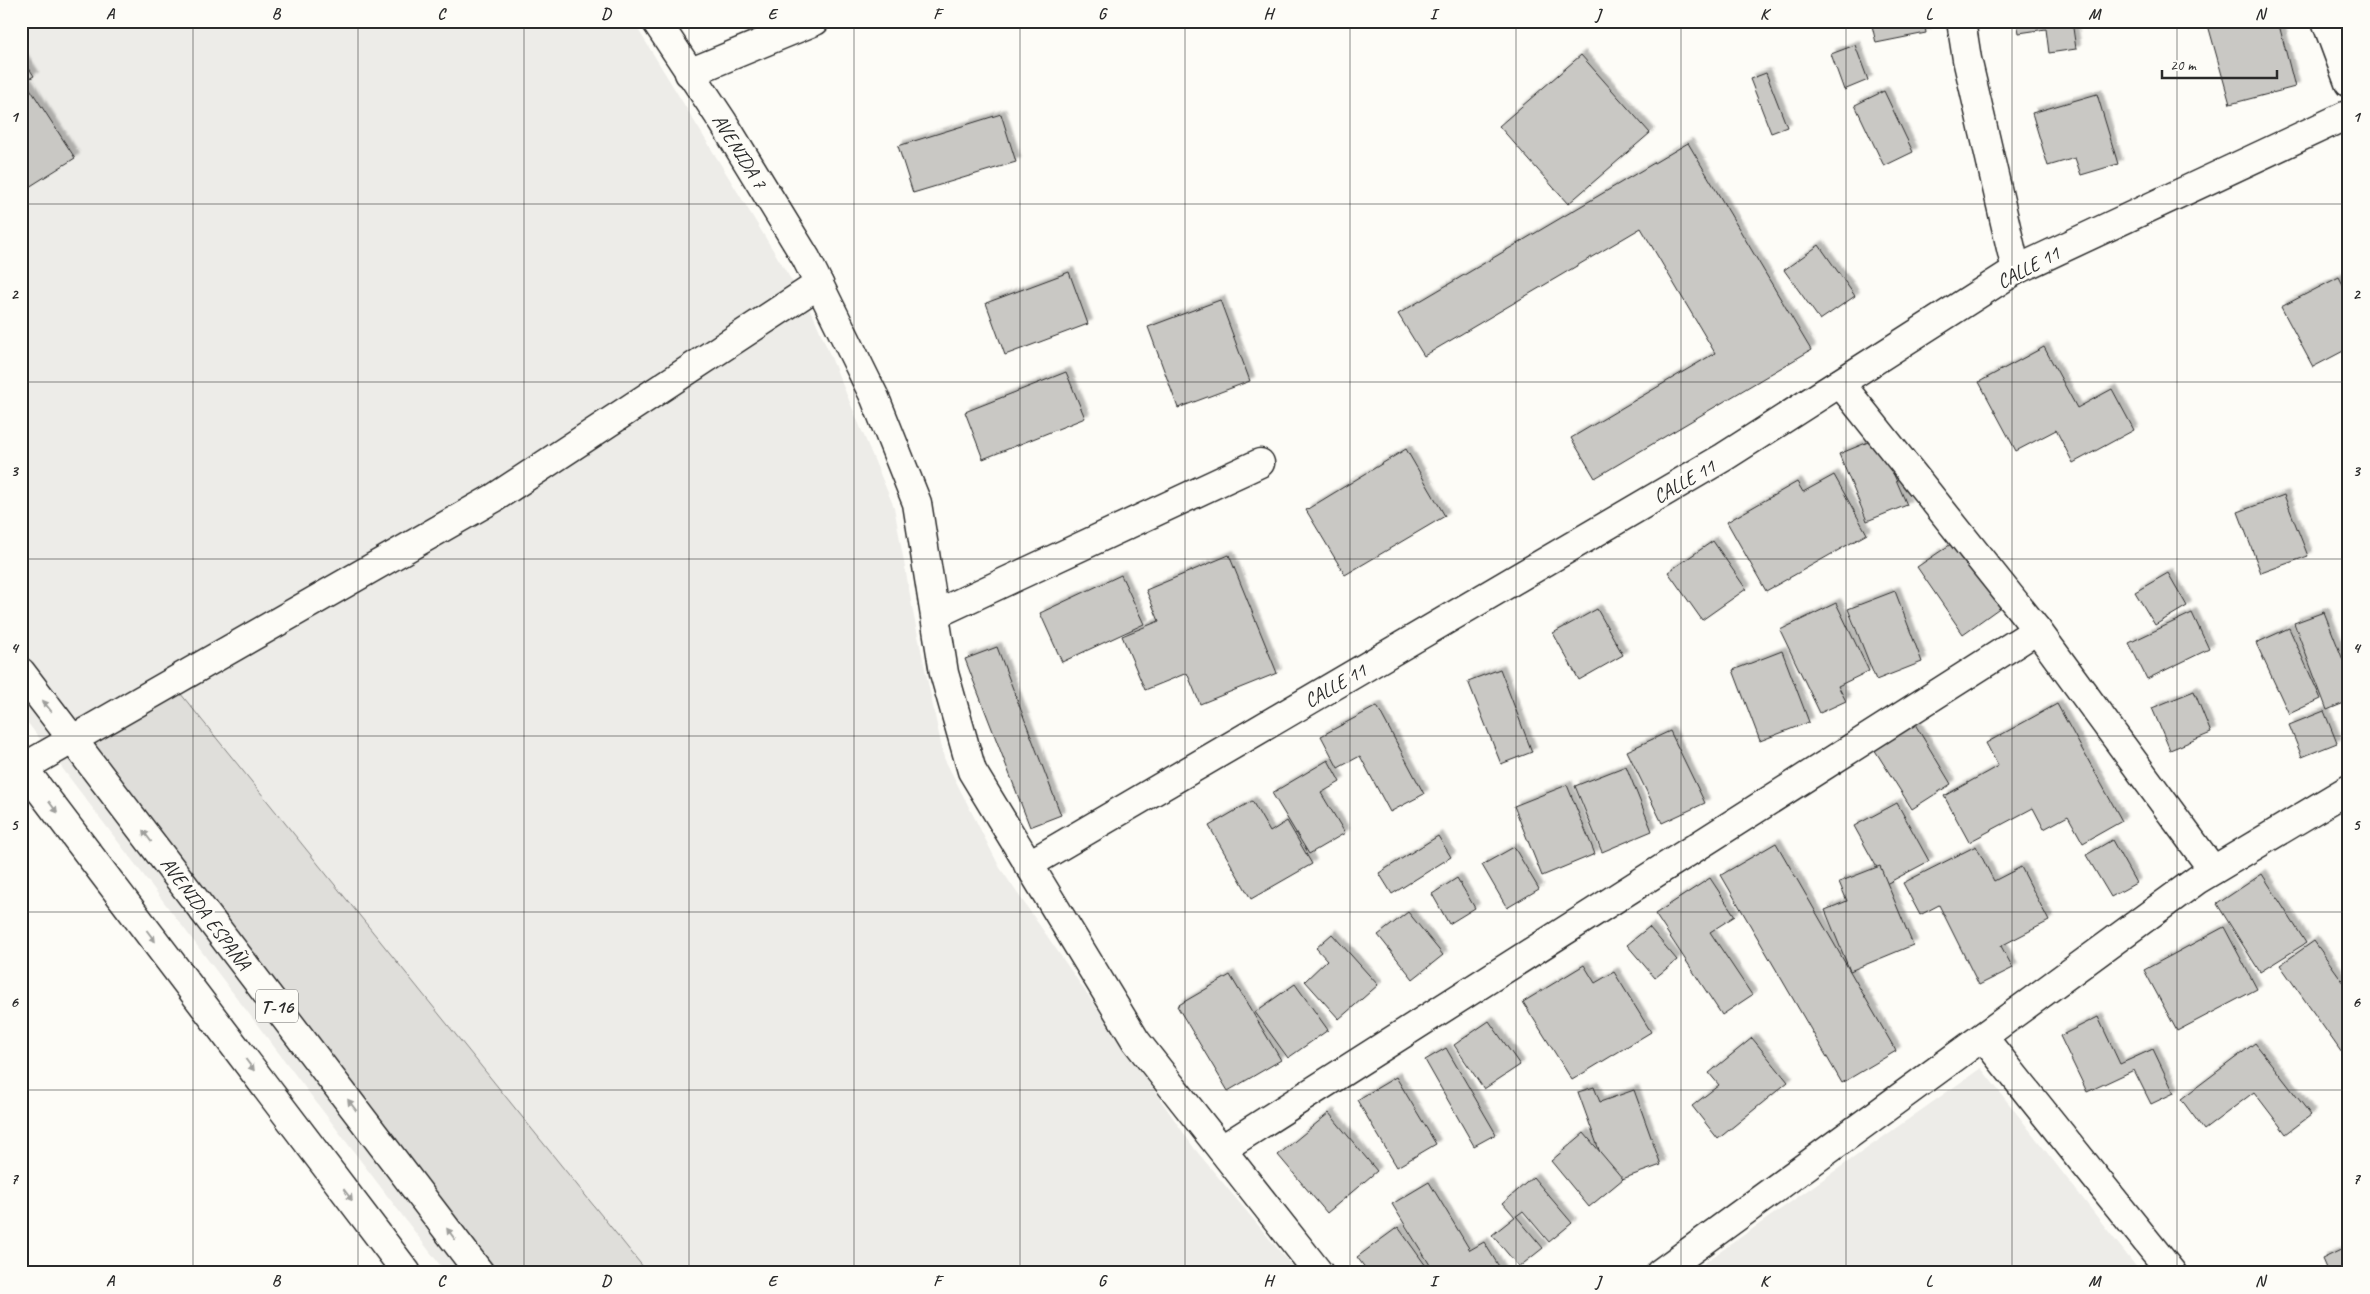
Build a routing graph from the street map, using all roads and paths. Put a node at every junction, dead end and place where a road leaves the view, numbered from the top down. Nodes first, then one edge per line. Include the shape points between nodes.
1 (656, 21) edge
2 (815, 21) edge
3 (1961, 21) edge
4 (2326, 21) edge
5 (689, 72) junction
6 (2349, 83) edge
7 (2349, 114) edge
8 (2016, 270) junction
9 (819, 284) junction
10 (1840, 383) junction
11 (1260, 463) dead end
12 (936, 614) junction
13 (2037, 630) junction
14 (21, 672) edge
15 (73, 739) junction
16 (22, 767) edge
17 (2349, 789) edge
18 (1028, 865) junction
19 (2213, 870) junction
20 (1983, 1037) junction
21 (1222, 1149) junction
22 (475, 1271) edge
23 (407, 1273) edge
24 (1319, 1273) edge
25 (1660, 1273) edge
26 (2172, 1273) edge

1 - 5 main road, AVENIDA 7
2 - 5 main road
3 - 8 main road
4 - 6 main road
5 - 9 main road, AVENIDA 7 via 806,258
7 - 8 main road, CALLE 11
8 - 10 main road, CALLE 11
9 - 12 main road, AVENIDA 7 via 875,398 917,503
9 - 15 main road via 494,498
10 - 13 main road
10 - 18 main road, CALLE 11 via 1724,457
11 - 12 main road
12 - 18 main road, AVENIDA 7 via 944,673 972,771
13 - 19 main road
13 - 21 main road
15 -> 14 main road, AVENIDA ESPAÑA / T-16
15 - 16 main road
22 -> 15 main road, AVENIDA ESPAÑA / T-16
16 -> 23 main road
17 - 19 main road
18 - 21 main road, AVENIDA 7 via 1136,1041
19 - 20 main road
20 - 25 main road
20 - 26 main road
21 - 24 main road, AVENIDA 7

